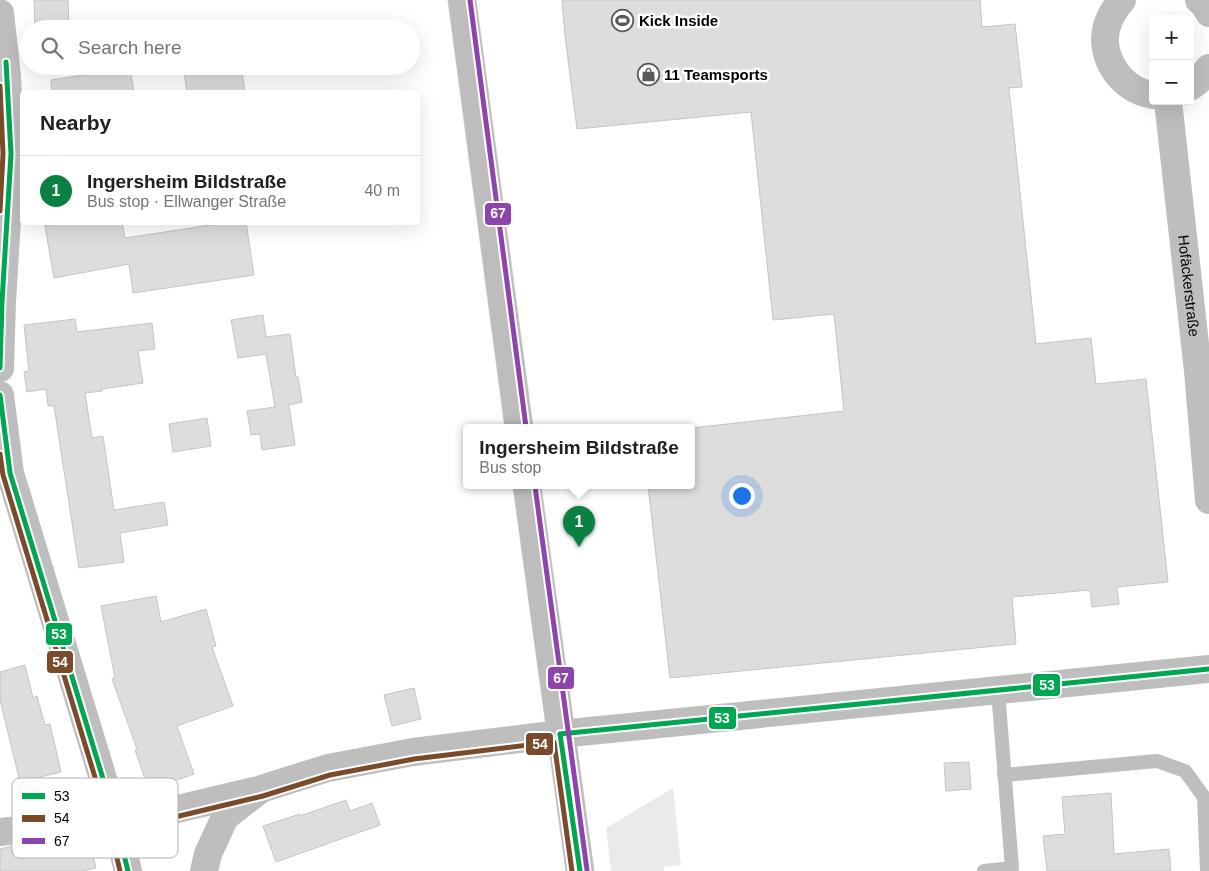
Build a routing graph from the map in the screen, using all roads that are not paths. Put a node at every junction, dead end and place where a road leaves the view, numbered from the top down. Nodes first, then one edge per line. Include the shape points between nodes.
1 (462, 0) edge
2 (1122, 0) edge
3 (1199, 0) edge
4 (0, 13) edge
5 (1209, 13) edge
6 (3, 63) edge
7 (1209, 68) edge
8 (1194, 84) edge
9 (1149, 95) edge
10 (1169, 105) edge
11 (0, 368) edge
12 (1204, 371) edge
13 (0, 394) edge
14 (518, 424) edge
15 (527, 489) edge
16 (1209, 500) edge
17 (1209, 670) edge
18 (998, 691) junction
19 (560, 734) junction
20 (1004, 775) junction
21 (102, 778) edge
22 (261, 788) junction
23 (178, 809) edge
24 (125, 858) edge
25 (128, 871) edge
26 (204, 871) edge
27 (580, 871) edge
28 (984, 871) edge
29 (1207, 871) edge

1 - 14 main road
2 - 9 street via 1106,28 1105,45 1110,62 1120,77 1133,88
3 - 5 street
4 - 6 street
6 - 11 street via 11,154
7 - 8 street
10 - 12 street, Hofäckerstraße
12 - 16 street, Hofäckerstraße
13 - 21 street via 10,473
15 - 19 main road
17 - 18 street
18 - 19 street
18 - 20 lane
19 - 22 street via 413,752 328,768
19 - 27 main road
20 - 28 lane via 1012,868
20 - 29 lane via 1157,760 1185,771 1204,797
22 - 23 street
22 - 26 street via 225,817
24 - 25 street

